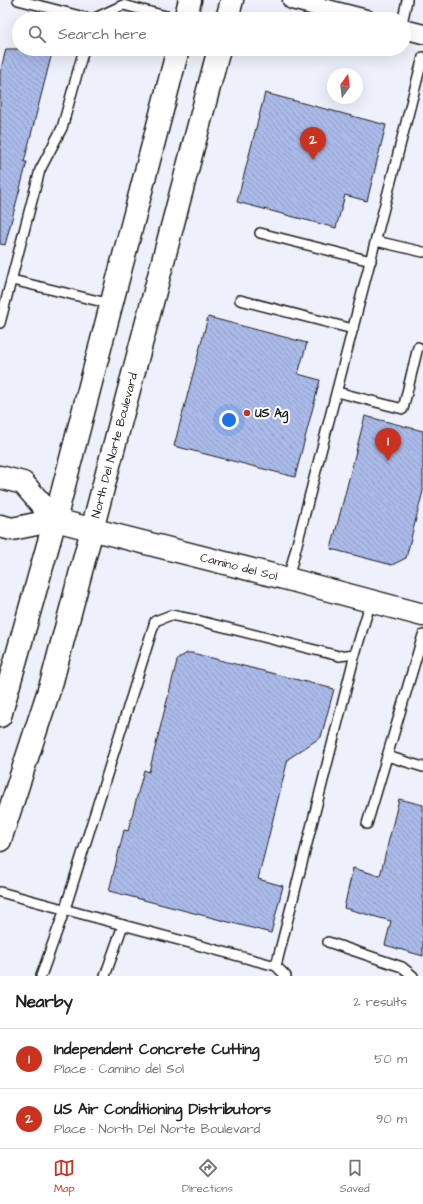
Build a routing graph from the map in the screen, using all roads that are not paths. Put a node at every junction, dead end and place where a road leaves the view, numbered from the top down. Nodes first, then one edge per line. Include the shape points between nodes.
1 (18, 0) edge
2 (190, 0) edge
3 (232, 0) edge
4 (292, 0) edge
5 (407, 0) edge
6 (122, 3) edge
7 (65, 12) edge
8 (105, 12) edge
9 (154, 12) edge
10 (187, 12) edge
11 (229, 12) edge
12 (339, 12) edge
13 (404, 12) edge
14 (411, 31) edge
15 (423, 34) edge
16 (82, 56) edge
17 (176, 56) edge
18 (217, 56) edge
19 (423, 58) edge
20 (260, 233) dead end
21 (376, 241) junction
22 (423, 252) edge
23 (371, 260) junction
24 (12, 280) junction
25 (240, 300) dead end
26 (112, 304) junction
27 (0, 323) edge
28 (353, 328) junction
29 (418, 347) dead end
30 (337, 392) junction
31 (0, 477) edge
32 (55, 520) junction
33 (0, 526) edge
34 (92, 528) junction
35 (288, 579) junction
36 (371, 601) junction
37 (423, 615) edge
38 (423, 635) edge
39 (355, 654) junction
40 (6, 673) edge
41 (0, 716) edge
42 (387, 756) junction
43 (423, 768) edge
44 (366, 824) dead end
45 (0, 840) edge
46 (0, 892) edge
47 (65, 909) junction
48 (123, 925) junction
49 (328, 942) dead end
50 (276, 966) junction
51 (41, 976) edge
52 (105, 976) edge
53 (286, 976) edge
54 (413, 976) edge

1 - 7 lane
2 - 10 street
3 - 11 street
4 - 12 street
5 - 13 lane
6 - 8 lane
6 - 9 lane
14 - 15 street
16 - 24 lane via 62,128 40,170
17 - 26 street
18 - 34 street, North Del Norte Boulevard
19 - 21 lane
20 - 23 lane
21 - 22 lane
21 - 23 lane
23 - 28 lane
24 - 26 lane
24 - 27 lane
25 - 28 lane
26 - 32 street
28 - 30 lane
29 - 30 lane via 403,409
30 - 35 lane
31 - 32 street via 23,483
32 - 33 street, Camino del Sol via 12,529
32 - 34 street, Camino del Sol
32 - 40 street
34 - 35 street, Camino del Sol
34 - 45 street, North Del Norte Boulevard via 52,681
35 - 36 street, Camino del Sol
36 - 37 street, Camino del Sol
36 - 39 lane
38 - 42 lane
39 - 47 lane via 338,656 171,615 155,621
39 - 50 lane
40 - 41 street
42 - 43 lane
42 - 44 lane
46 - 47 lane
47 - 48 lane
47 - 51 lane
48 - 50 lane
48 - 52 lane
49 - 54 lane via 402,967
50 - 53 lane

